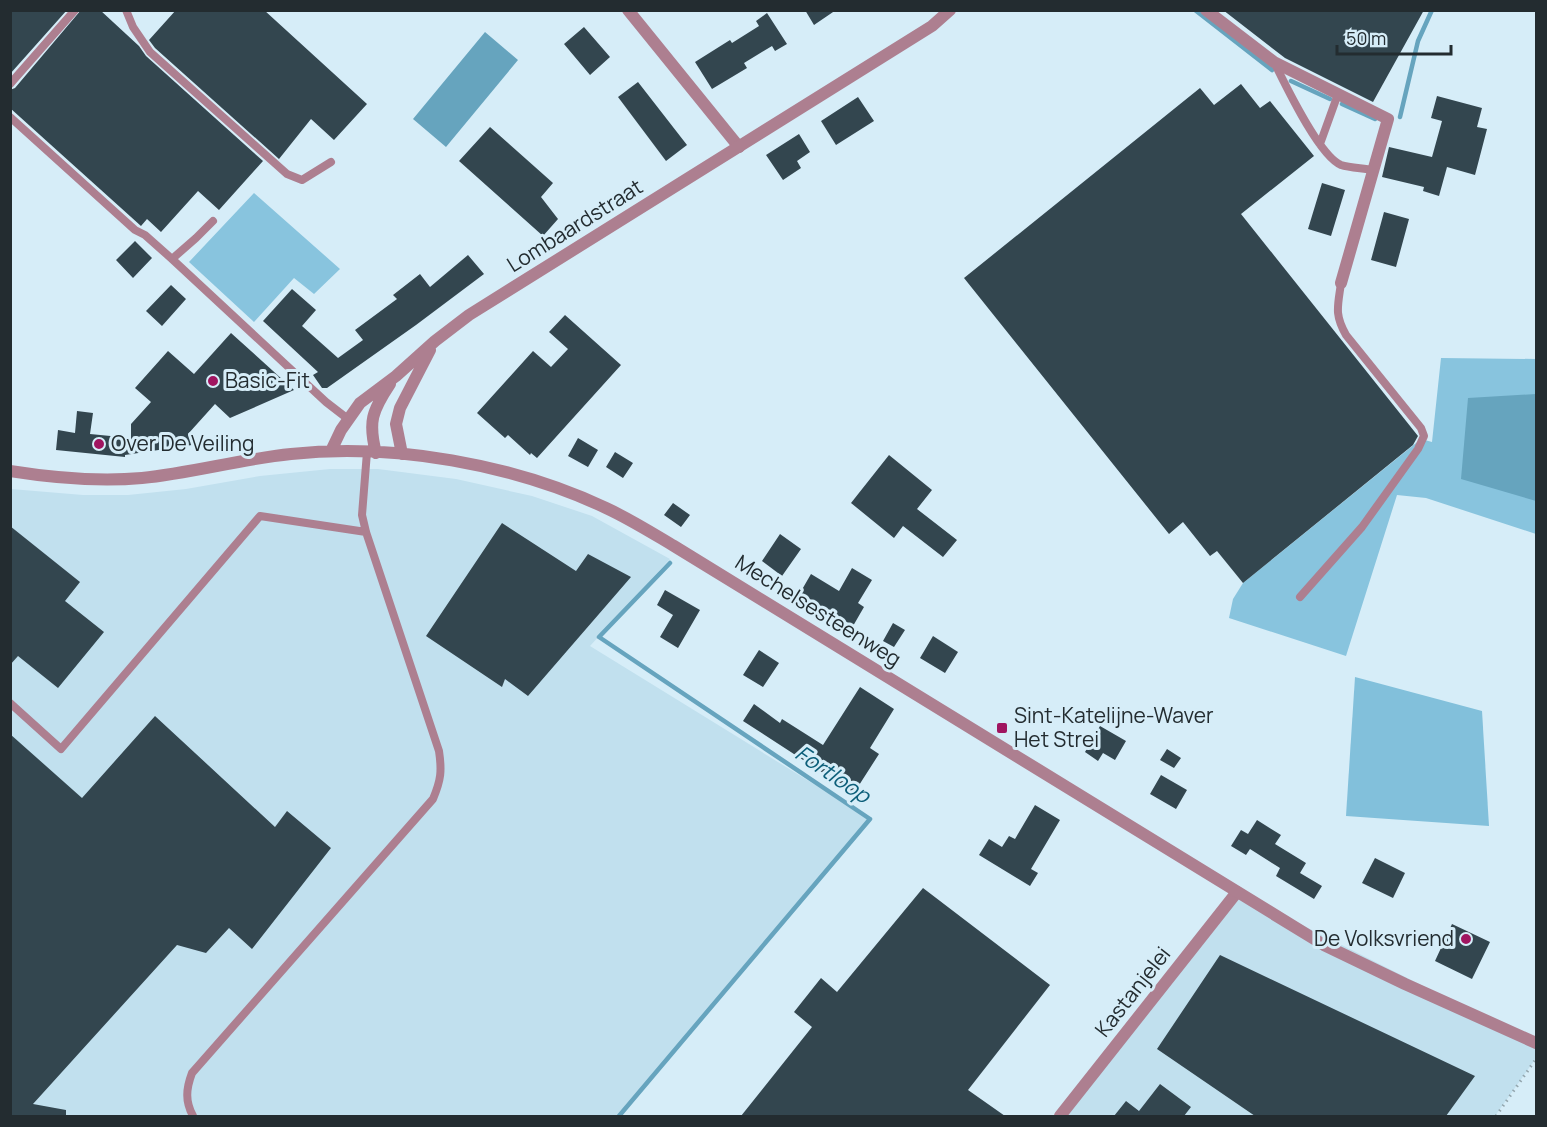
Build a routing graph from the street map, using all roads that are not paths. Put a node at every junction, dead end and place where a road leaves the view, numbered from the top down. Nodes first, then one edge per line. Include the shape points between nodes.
1 (75, 10) edge
2 (126, 10) edge
3 (628, 10) edge
4 (950, 10) edge
5 (1206, 10) edge
6 (1274, 62) junction
7 (10, 84) edge
8 (1338, 94) junction
9 (10, 117) edge
10 (1320, 144) junction
11 (739, 147) junction
12 (331, 162) dead end
13 (1373, 170) junction
14 (213, 220) dead end
15 (172, 259) junction
16 (1341, 283) joint
17 (435, 341) junction
18 (396, 376) junction
19 (348, 419) junction
20 (331, 452) junction
21 (372, 452) junction
22 (402, 454) junction
23 (10, 471) edge
24 (366, 532) junction
25 (1300, 597) dead end
26 (10, 703) edge
27 (1237, 892) junction
28 (1536, 1043) edge
29 (193, 1116) edge
30 (1060, 1116) edge

1 - 7 lane
2 - 12 lane via 150,52 287,174 302,180
3 - 11 street
4 - 11 street, Lombaardstraat via 932,26
5 - 6 street
6 - 8 street
6 - 10 lane
8 - 10 lane
8 - 13 street via 1388,119
9 - 15 lane
10 - 13 lane via 1340,165
11 - 17 street, Lombaardstraat via 469,315
13 - 16 street
14 - 15 lane
15 - 19 lane
16 - 25 lane via 1338,321 1424,436 1362,527
17 - 18 street, Lombaardstraat
17 - 22 street, Lombaardstraat via 400,408 396,424
18 - 19 street, Lombaardstraat via 360,403
18 - 21 street, Lombaardstraat via 376,405 371,423
19 - 20 street, Lombaardstraat
20 - 21 street, Mechelsesteenweg
20 - 23 street, Mechelsesteenweg via 291,454 112,480
21 - 22 street, Mechelsesteenweg
21 - 24 lane via 362,515
22 - 27 street, Mechelsesteenweg via 495,469 606,508 740,586
24 - 26 lane via 260,516 61,749
24 - 29 lane via 439,751 439,785 433,799 192,1072 187,1105
27 - 28 street, Mechelsesteenweg via 1324,945
27 - 30 street, Kastanjelei

